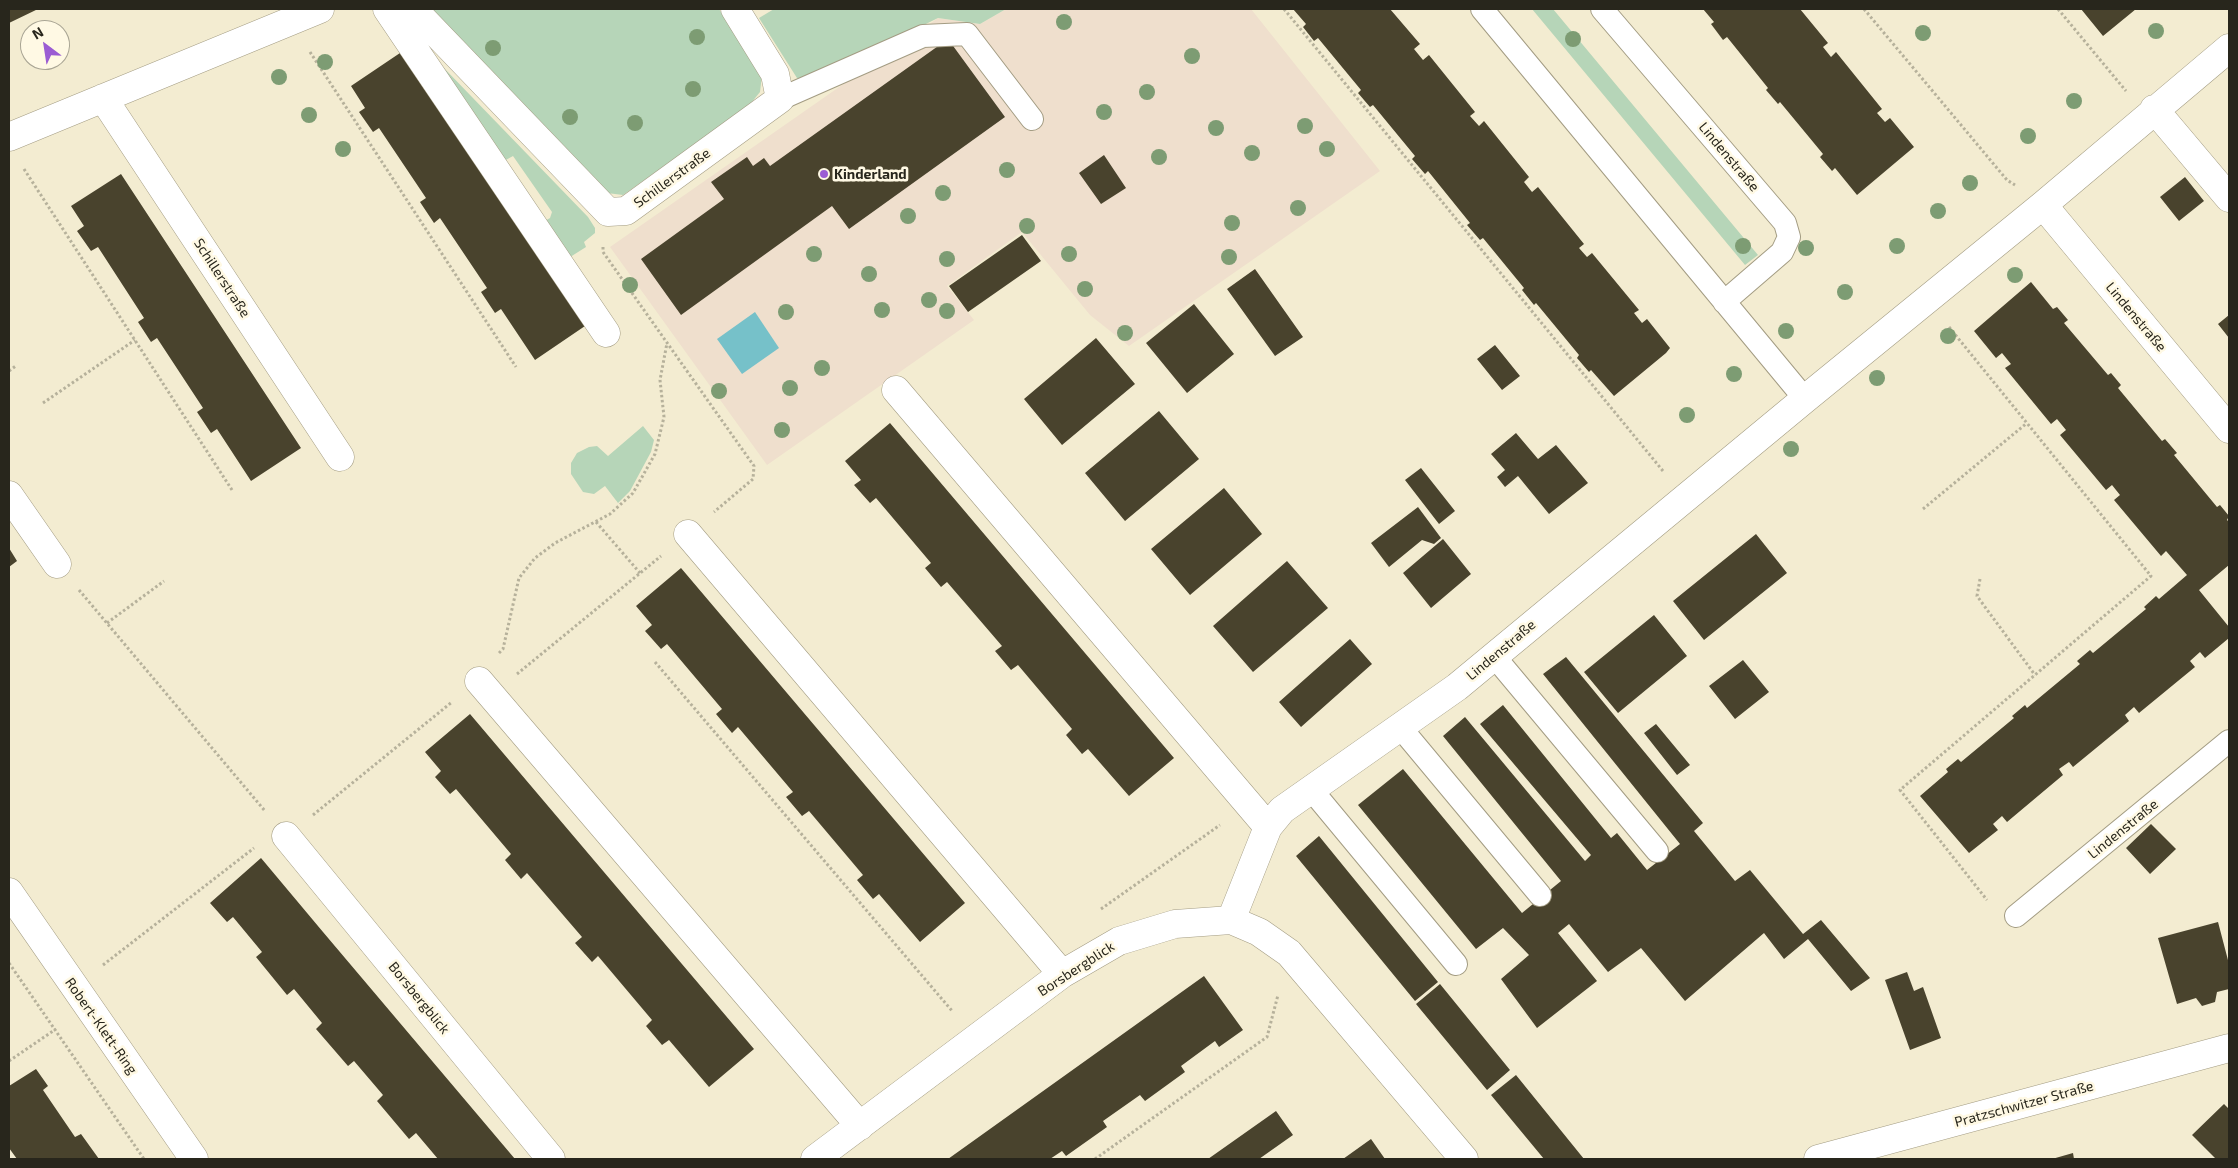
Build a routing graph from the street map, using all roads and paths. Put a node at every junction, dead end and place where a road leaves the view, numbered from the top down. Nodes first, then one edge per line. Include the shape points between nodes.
1 (320, 9) edge
2 (387, 9) edge
3 (413, 9) edge
4 (735, 9) edge
5 (1284, 9) edge
6 (1482, 9) edge
7 (1602, 9) edge
8 (1864, 9) edge
9 (2058, 9) edge
10 (290, 21) junction
11 (2229, 48) edge
12 (104, 98) junction
13 (780, 99) junction
14 (2151, 113) junction
15 (1032, 119) dead end
16 (9, 137) edge
17 (19, 162) dead end
18 (2229, 198) edge
19 (2043, 204) junction
20 (608, 212) junction
21 (1927, 299) junction
22 (1724, 302) junction
23 (606, 333) dead end
24 (136, 340) junction
25 (667, 343) junction
26 (18, 365) dead end
27 (516, 367) dead end
28 (9, 371) edge
29 (896, 390) dead end
30 (1805, 398) junction
31 (43, 404) dead end
32 (2027, 422) junction
33 (2229, 428) edge
34 (340, 457) dead end
35 (232, 490) dead end
36 (9, 495) edge
37 (1685, 498) junction
38 (1923, 509) dead end
39 (596, 522) junction
40 (688, 534) junction
41 (57, 564) joint
42 (640, 573) junction
43 (1980, 579) dead end
44 (164, 582) dead end
45 (107, 623) junction
46 (1494, 656) junction
47 (655, 662) dead end
48 (2035, 675) junction
49 (485, 688) junction
50 (1400, 727) junction
51 (2229, 742) edge
52 (1310, 788) junction
53 (1249, 804) junction
54 (1268, 827) junction
55 (286, 836) joint
56 (1657, 851) dead end
57 (9, 892) edge
58 (1540, 895) dead end
59 (1094, 915) dead end
60 (2016, 916) joint
61 (1231, 920) junction
62 (1289, 954) junction
63 (9, 963) edge
64 (1456, 964) dead end
65 (1062, 974) junction
66 (89, 1008) junction
67 (55, 1030) junction
68 (976, 1039) junction
69 (2229, 1048) edge
70 (9, 1062) edge
71 (860, 1126) junction
72 (144, 1159) edge
73 (194, 1159) edge
74 (551, 1159) edge
75 (815, 1159) edge
76 (1094, 1159) edge
77 (1464, 1159) edge
78 (1818, 1159) edge

1 - 10 street
2 - 23 street
3 - 20 street
4 - 13 street via 775,74
5 - 37 path
6 - 22 lane
7 - 22 lane, Lindenstraße via 1785,223 1789,237 1782,252
8 - 19 path via 2007,180
9 - 14 path
10 - 12 street
10 - 27 path
11 - 14 street, Lindenstraße
12 - 16 street
12 - 34 street, Schillerstraße
13 - 15 lane via 923,36 967,34
13 - 20 street, Schillerstraße via 626,212
14 - 18 street
14 - 19 street, Lindenstraße
17 - 24 path
19 - 21 street, Lindenstraße
19 - 33 street, Lindenstraße
20 - 25 path via 601,236 603,252
21 - 30 street, Lindenstraße
21 - 32 path
22 - 30 lane
24 - 31 path
24 - 35 path
25 - 39 path via 660,380 664,417 655,454 633,493
25 - 40 path via 754,466 753,479
26 - 28 path
29 - 53 street
30 - 37 street, Lindenstraße
32 - 38 path
32 - 48 path via 2151,576
36 - 41 street
37 - 46 street, Lindenstraße
39 - 42 path
39 - 49 path via 555,543 535,558 519,578 503,648
40 - 42 path
40 - 65 street
41 - 45 path
42 - 49 path
43 - 48 path via 1977,596
44 - 45 path
45 - 55 path
46 - 50 street, Lindenstraße
46 - 56 lane
47 - 68 path
48 - 60 path via 1900,790 1997,912
49 - 71 street
50 - 52 street, Lindenstraße
50 - 58 lane
51 - 60 lane, Lindenstraße
52 - 54 street, Lindenstraße via 1282,810
52 - 64 lane
53 - 54 street
53 - 59 path
54 - 61 street, Lindenstraße
55 - 74 street, Borsbergblick
57 - 66 street, Robert-Klett-Ring
61 - 62 street, Borsbergblick via 1259,932
61 - 65 street, Borsbergblick via 1175,924 1120,941
62 - 76 path via 1267,1037
62 - 77 street, Borsbergblick
63 - 67 path
65 - 68 street, Borsbergblick
66 - 67 path
66 - 73 street, Robert-Klett-Ring
67 - 70 path
67 - 72 path
68 - 71 street, Borsbergblick
69 - 78 street, Pratzschwitzer Straße
71 - 75 street, Borsbergblick

